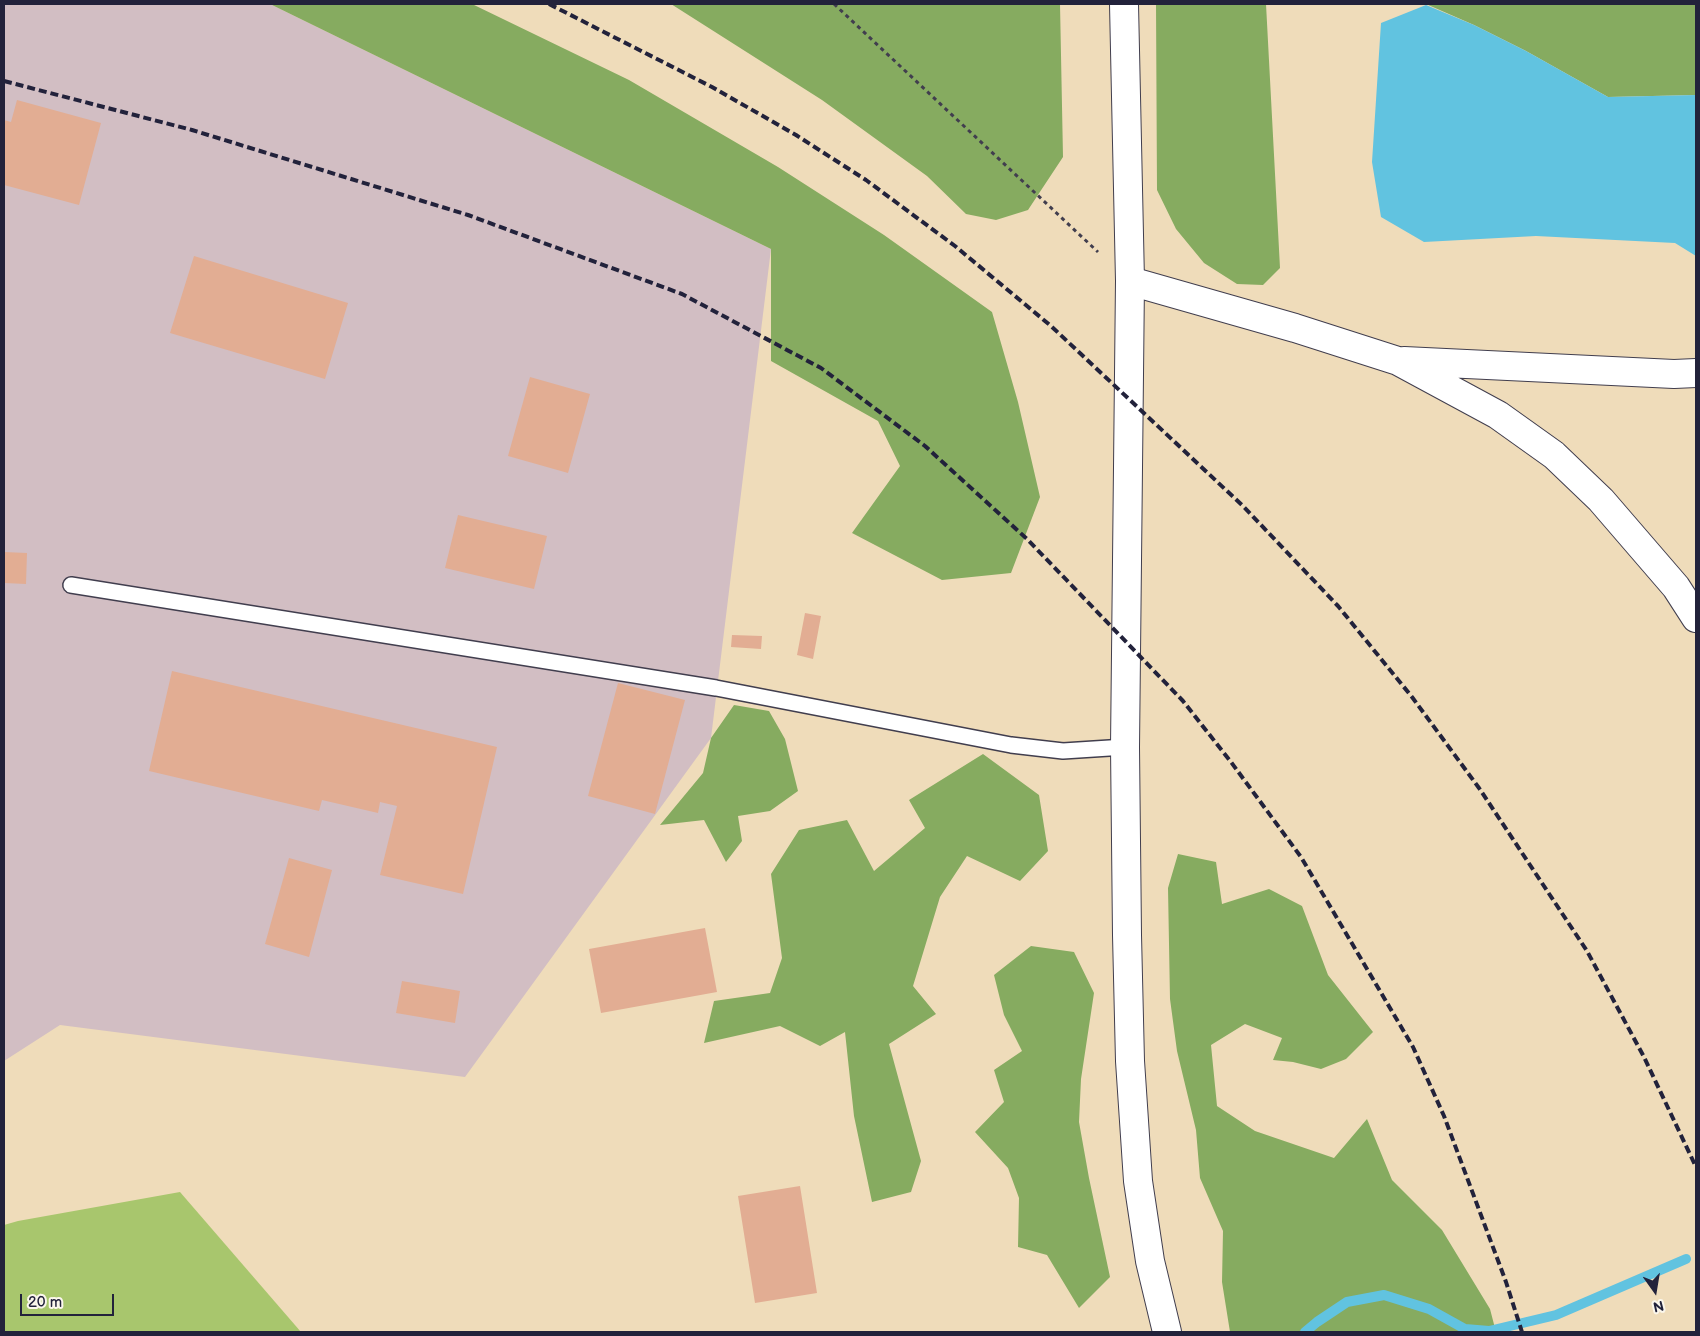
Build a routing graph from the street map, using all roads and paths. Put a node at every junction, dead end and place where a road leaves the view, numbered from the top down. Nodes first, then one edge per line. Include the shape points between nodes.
1 (834, 4) edge
2 (1124, 4) edge
3 (1130, 282) junction
4 (1398, 361) junction
5 (1696, 373) edge
6 (71, 585) dead end
7 (1696, 618) edge
8 (1125, 746) junction
9 (1167, 1332) edge

1 - 3 path
2 - 3 main road
3 - 4 main road via 1295,328
3 - 8 main road
4 - 5 main road
4 - 7 main road via 1498,415 1554,455 1601,500 1639,543 1676,587
6 - 8 lane via 716,688 1011,745 1063,751
8 - 9 main road via 1126,935 1137,1163 1150,1260

